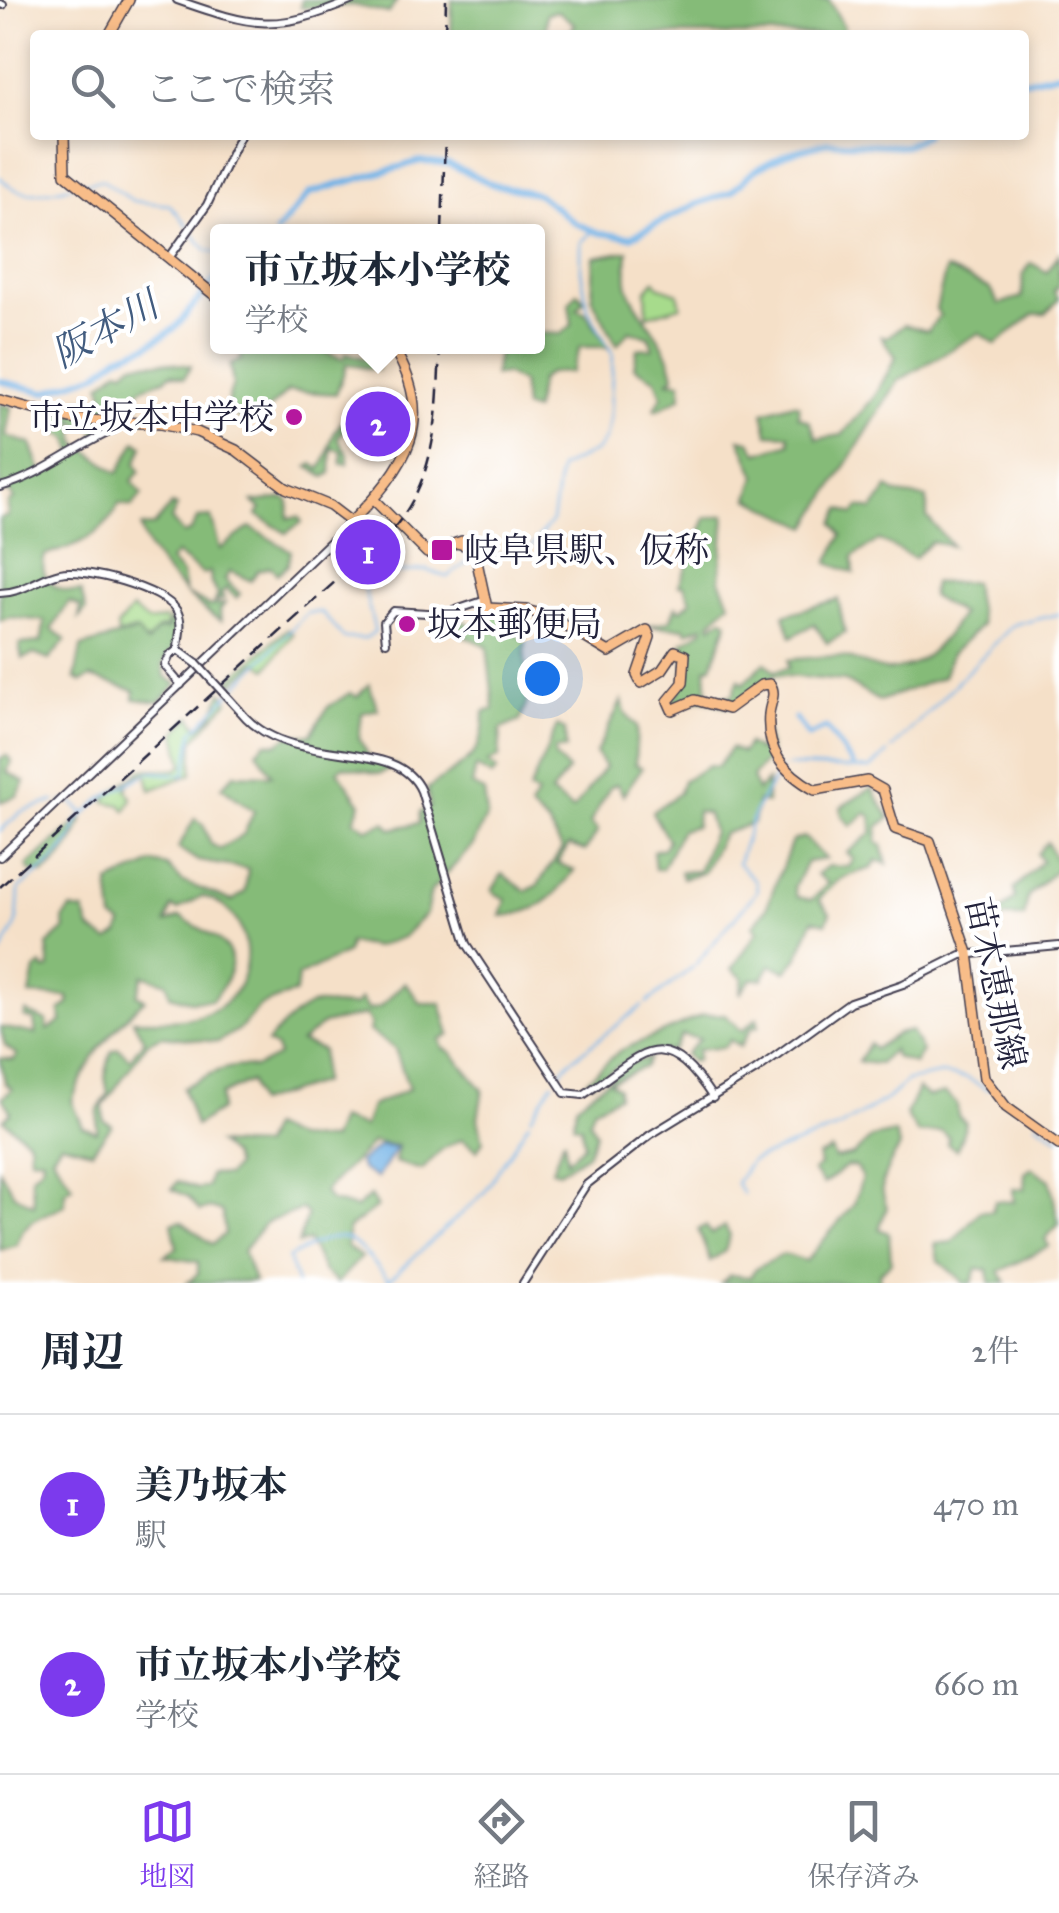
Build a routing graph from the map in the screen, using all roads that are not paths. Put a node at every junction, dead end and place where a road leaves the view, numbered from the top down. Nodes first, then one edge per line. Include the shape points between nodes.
1 (129, 0) edge
2 (177, 0) edge
3 (353, 0) edge
4 (267, 25) junction
5 (111, 30) edge
6 (266, 30) edge
7 (64, 140) edge
8 (238, 140) edge
9 (169, 258) junction
10 (210, 291) edge
11 (396, 354) edge
12 (0, 400) edge
13 (117, 422) junction
14 (0, 487) edge
15 (374, 500) junction
16 (351, 522) junction
17 (0, 594) edge
18 (483, 601) junction
19 (386, 642) dead end
20 (178, 650) junction
21 (181, 685) junction
22 (0, 856) edge
23 (1059, 946) edge
24 (968, 954) junction
25 (712, 1098) junction
26 (1059, 1145) edge
27 (523, 1283) edge

1 - 5 main road
2 - 4 street
3 - 4 street via 299,21
4 - 6 street
7 - 9 main road via 62,167 78,185
8 - 9 street via 218,187
9 - 10 main road
11 - 15 main road via 416,400 410,452
12 - 13 main road
13 - 14 street via 114,430 32,476
13 - 16 main road via 206,435
15 - 16 main road
15 - 18 main road via 424,552 473,542
16 - 21 street
17 - 20 street via 71,572 140,587 175,608
18 - 19 street via 451,613 393,612 384,622
18 - 24 main road, 苗木恵那線 via 494,611 551,617 609,652 647,630 641,682 662,670 675,651 684,655 683,682 668,701 672,710 695,700 728,710 761,686 773,686 775,758 816,790 867,782 883,790 895,828 934,846
20 - 21 street via 165,666
20 - 25 street, bridge via 259,732 281,744 386,761 413,776 467,944 565,1093 582,1095 632,1058 668,1053 689,1064
21 - 22 street
23 - 24 street
24 - 25 street via 850,1002
24 - 26 main road, 苗木恵那線 via 984,1078 1006,1107
25 - 27 street via 650,1135 581,1190

